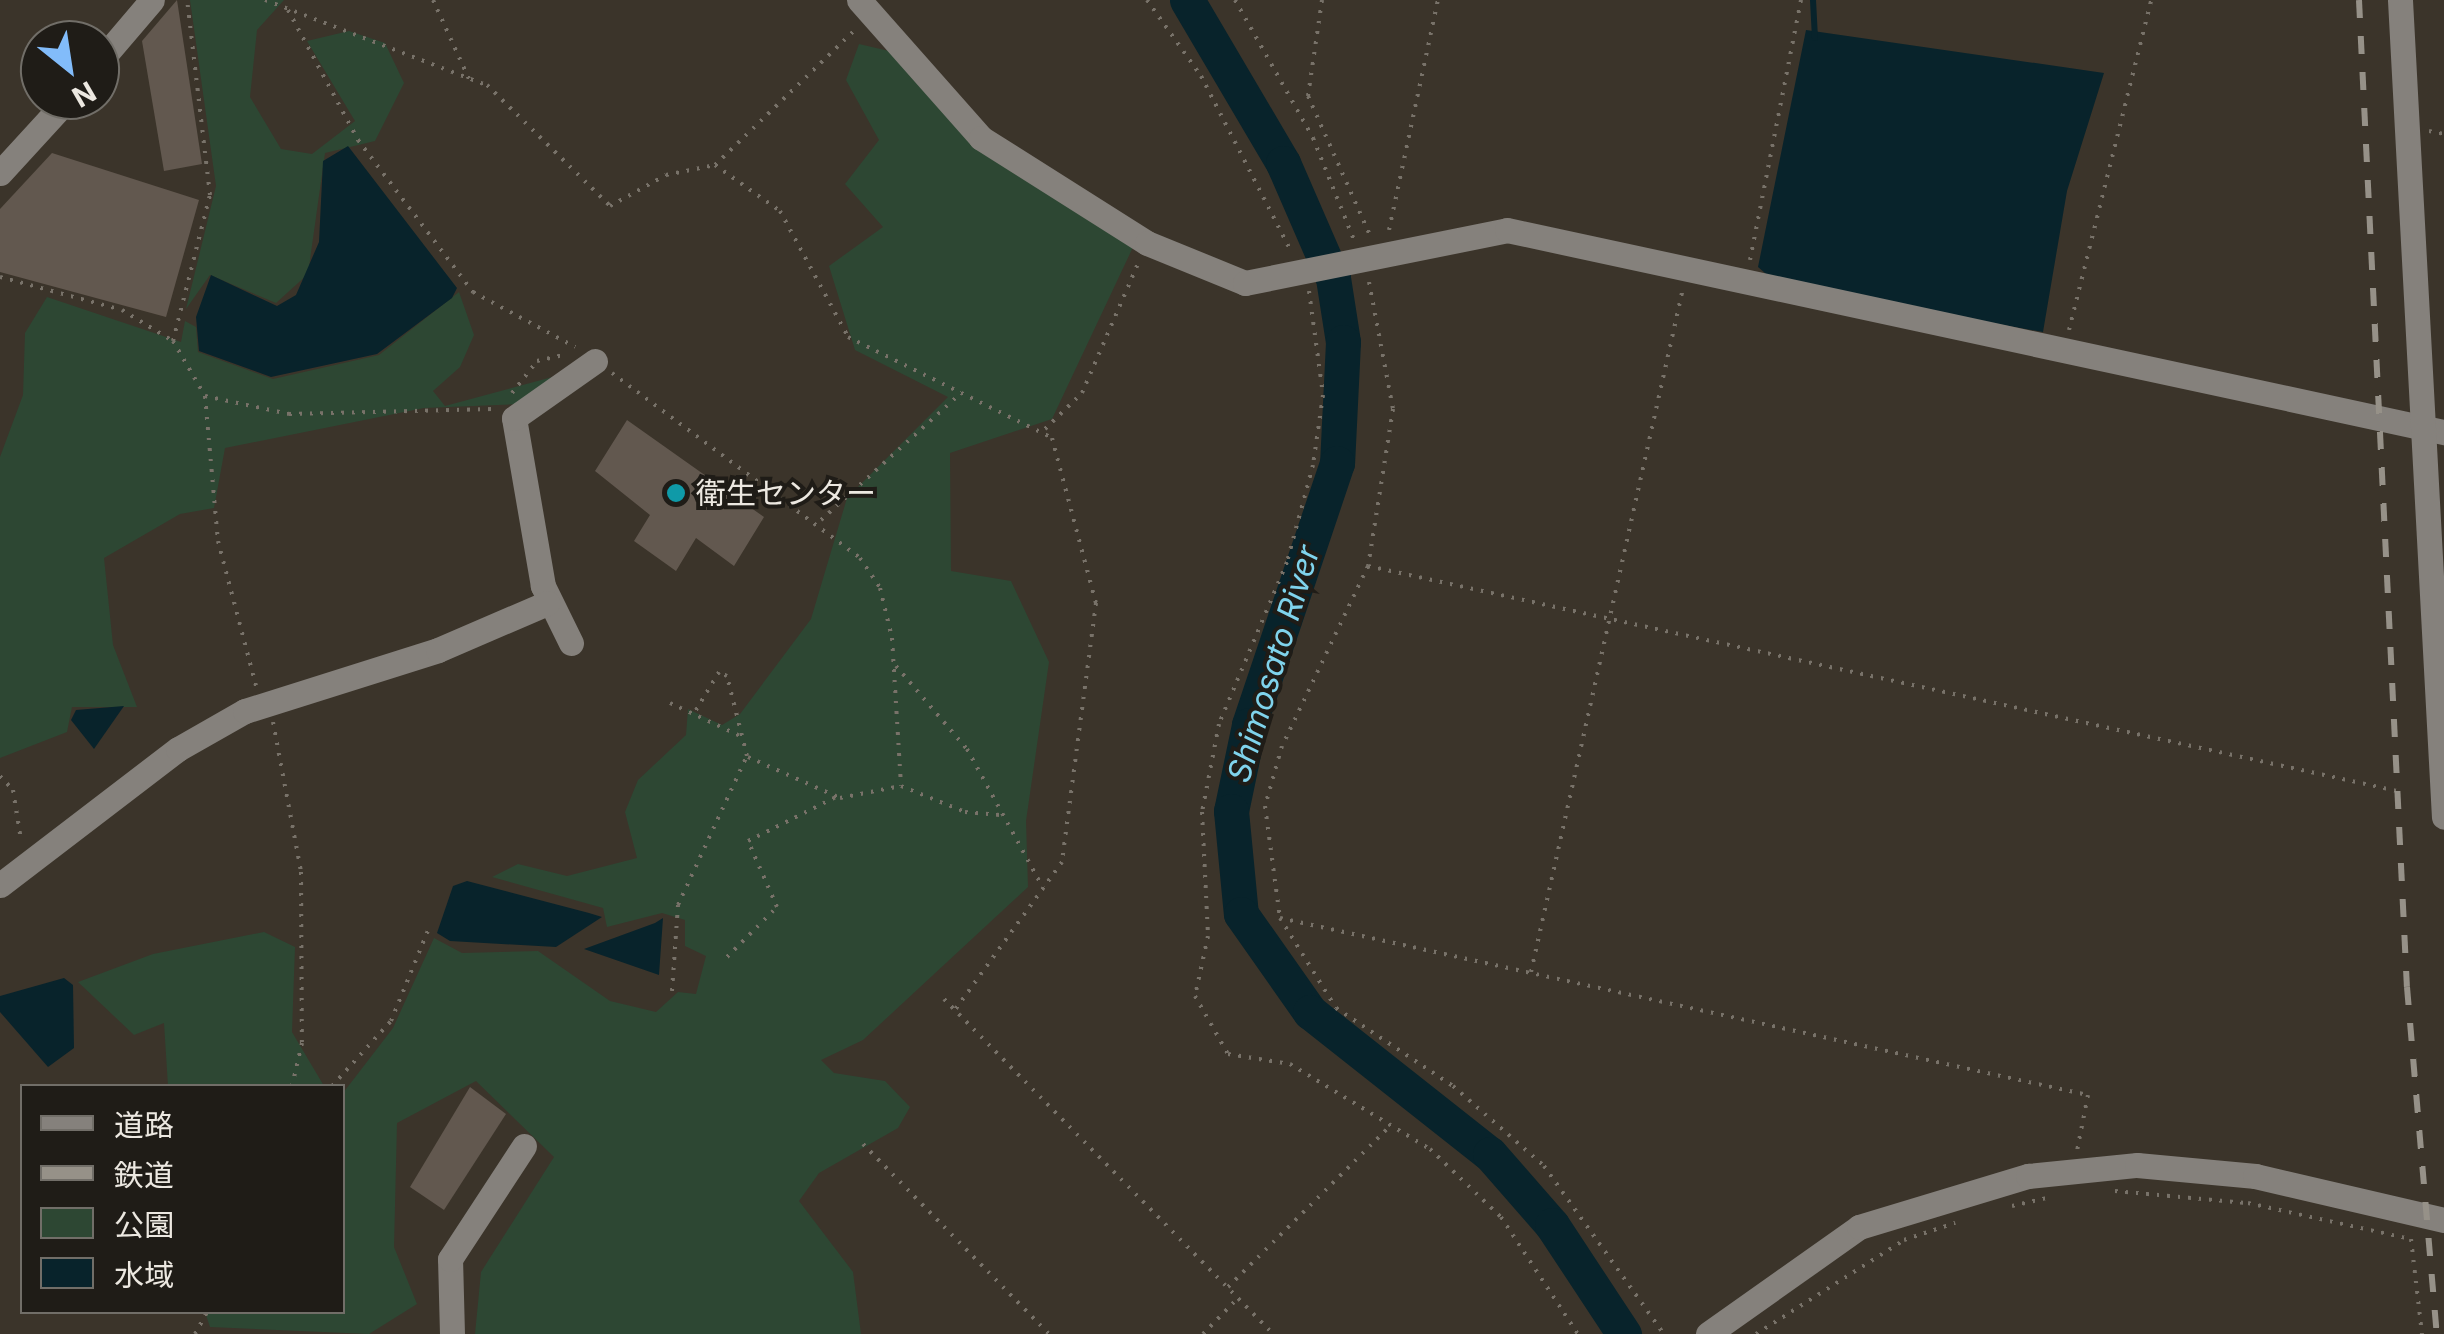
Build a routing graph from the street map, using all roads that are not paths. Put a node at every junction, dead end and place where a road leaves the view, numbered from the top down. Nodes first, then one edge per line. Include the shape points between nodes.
1 (152, 0) edge
2 (2400, 0) edge
3 (866, 7) edge
4 (120, 38) edge
5 (49, 120) edge
6 (0, 174) edge
7 (586, 355) road end
8 (2433, 430) edge
9 (547, 604) junction
10 (571, 643) dead end
11 (2444, 817) edge
12 (0, 885) edge
13 (524, 1146) dead end
14 (2444, 1220) edge
15 (452, 1334) edge
16 (1708, 1334) edge

1 - 4 street
2 - 8 street
3 - 8 street via 981,138 1147,243 1245,283 1306,276 1507,230
5 - 6 street
7 - 9 street via 514,418
8 - 11 street
9 - 10 street
9 - 12 street via 438,650 265,704 178,749
13 - 15 street via 450,1259
14 - 16 street via 2410,1226 2256,1176 2073,1169 1972,1187 1859,1226

